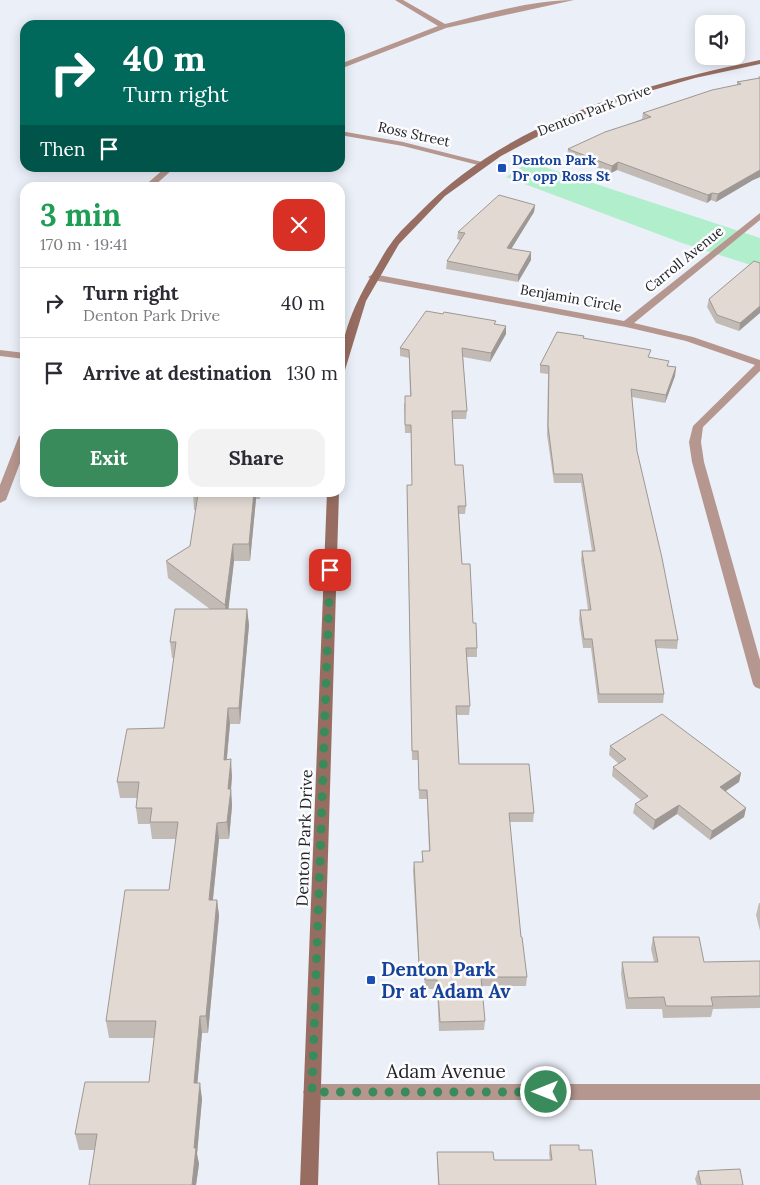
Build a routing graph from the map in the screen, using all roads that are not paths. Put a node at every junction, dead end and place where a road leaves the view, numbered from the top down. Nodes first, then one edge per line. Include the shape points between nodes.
1 (398, 0) edge
2 (571, 0) edge
3 (444, 26) junction
4 (760, 62) edge
5 (345, 65) edge
6 (345, 134) edge
7 (482, 163) junction
8 (165, 172) edge
9 (153, 182) edge
10 (760, 216) edge
11 (373, 276) junction
12 (626, 324) junction
13 (345, 341) edge
14 (0, 353) edge
15 (20, 355) edge
16 (760, 364) edge
17 (20, 449) edge
18 (333, 497) edge
19 (0, 500) edge
20 (760, 684) edge
21 (312, 1092) junction
22 (760, 1092) edge
23 (308, 1185) edge

1 - 3 street
2 - 3 street
3 - 5 street
4 - 7 main road, Denton Park Drive via 706,72 612,100 547,126
6 - 7 street, Ross Street
7 - 11 main road, Denton Park Drive via 442,194 409,226
8 - 9 street
10 - 12 street, Carroll Avenue
11 - 12 street, Benjamin Circle
11 - 13 main road, Denton Park Drive
12 - 16 street, Benjamin Circle via 689,339
14 - 15 street
16 - 20 street, Benjamin Circle via 698,426 694,442
17 - 19 street
18 - 21 main road, Denton Park Drive
21 - 22 street, Adam Avenue
21 - 23 main road, Denton Park Drive

